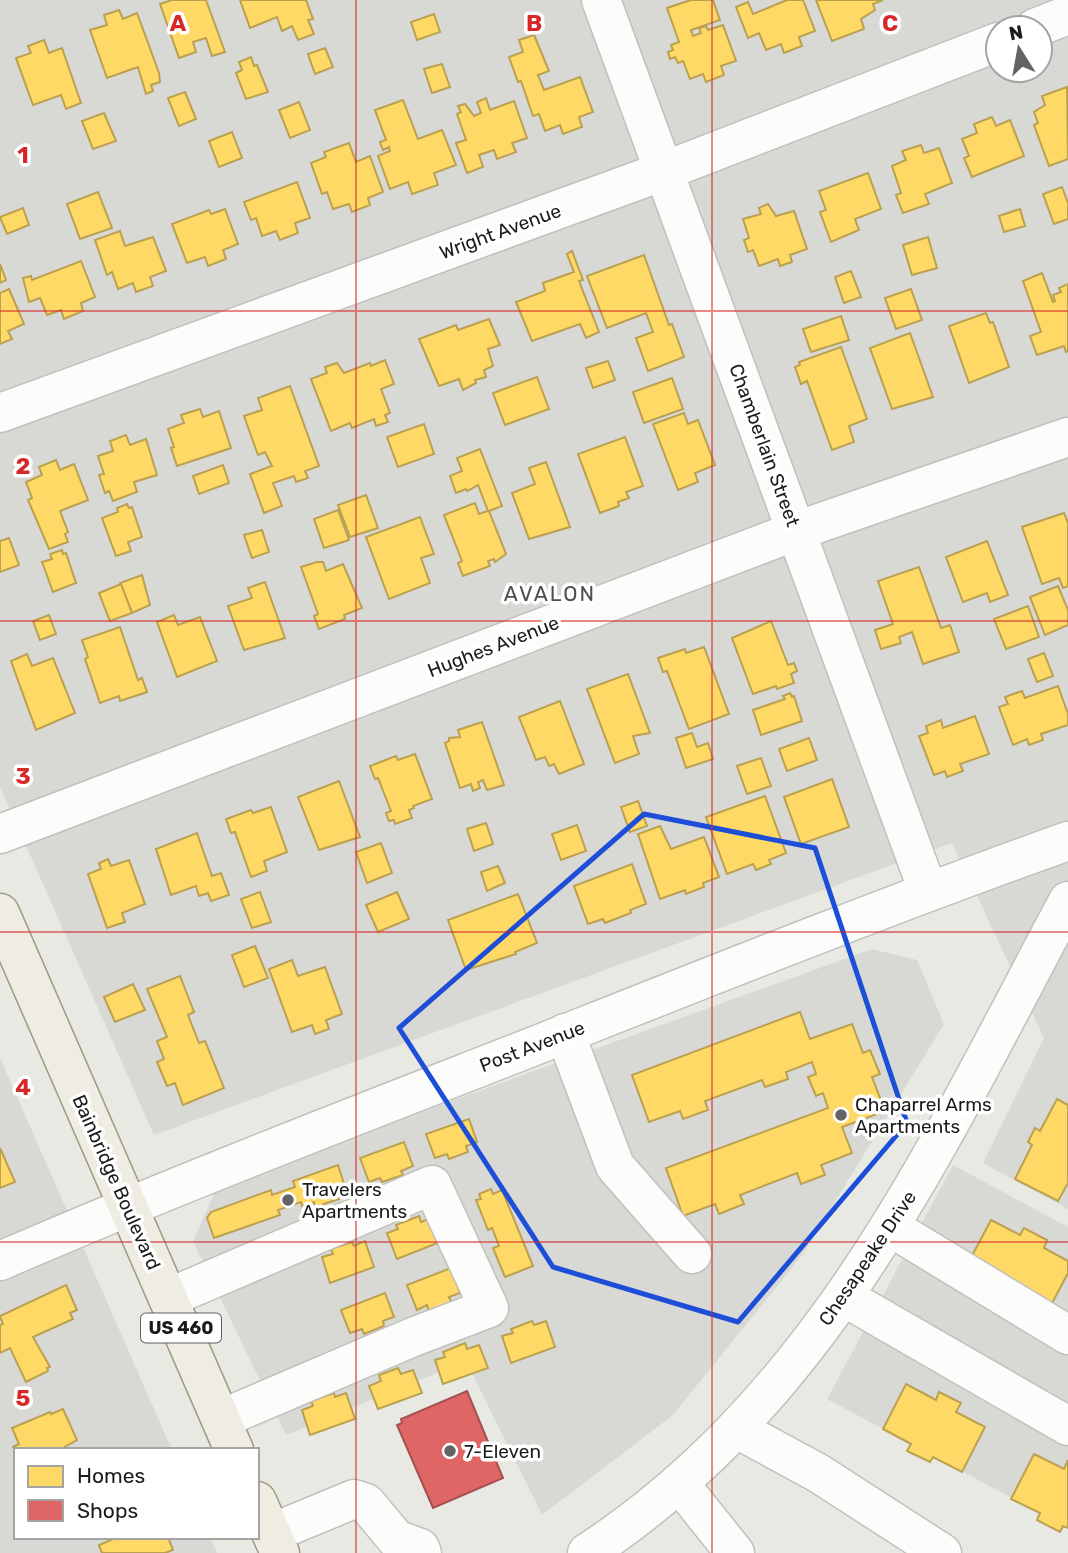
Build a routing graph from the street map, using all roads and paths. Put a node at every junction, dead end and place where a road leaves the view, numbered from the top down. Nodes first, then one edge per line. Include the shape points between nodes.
1 (601, 0) edge
2 (984, 48) edge
3 (664, 172) junction
4 (0, 413) edge
5 (1068, 437) edge
6 (796, 530) junction
7 (0, 834) edge
8 (1068, 841) edge
9 (928, 891) junction
10 (1068, 901) edge
11 (0, 913) edge
12 (565, 1033) junction
13 (127, 1206) junction
14 (890, 1227) junction
15 (692, 1254) dead end
16 (0, 1261) edge
17 (844, 1297) junction
18 (167, 1298) junction
19 (1068, 1335) edge
20 (1068, 1426) edge
21 (737, 1429) junction
22 (228, 1435) edge
23 (680, 1483) junction
24 (270, 1529) edge
25 (422, 1553) edge
26 (587, 1553) edge
27 (735, 1553) edge
28 (942, 1553) edge

1 - 3 street, Chamberlain Street
2 - 3 street, Wright Avenue
3 - 4 street, Wright Avenue
3 - 6 street, Chamberlain Street
5 - 6 street, Hughes Avenue
6 - 7 street, Hughes Avenue
6 - 9 street, Chamberlain Street
8 - 9 street, Post Avenue
9 - 12 street, Post Avenue
10 - 14 street, Chesapeake Drive
11 - 13 main road, Bainbridge Boulevard / US 460
12 - 13 street, Post Avenue
12 - 15 street via 615,1166
13 - 16 street, Post Avenue
13 - 18 main road, Bainbridge Boulevard / US 460
14 - 17 street, Chesapeake Drive
14 - 19 street
17 - 20 street
17 - 21 street, Chesapeake Drive
18 - 22 main road, Bainbridge Boulevard / US 460
18 - 22 street via 432,1185 489,1308 413,1337
21 - 23 street, Chesapeake Drive
21 - 28 street via 818,1473
23 - 26 street, Chesapeake Drive
23 - 27 street
24 - 25 street via 354,1499 366,1503 396,1539

